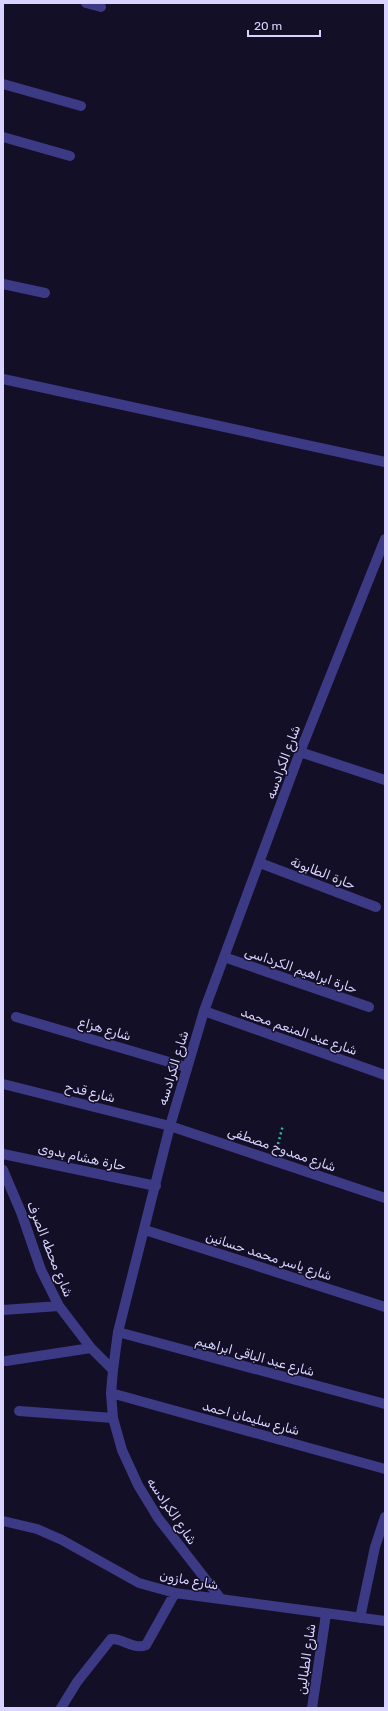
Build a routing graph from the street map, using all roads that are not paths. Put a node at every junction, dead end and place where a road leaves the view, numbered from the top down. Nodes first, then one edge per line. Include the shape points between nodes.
1 (86, 3) edge
2 (100, 7) dead end
3 (3, 84) edge
4 (81, 106) dead end
5 (3, 137) edge
6 (70, 156) dead end
7 (3, 284) edge
8 (45, 293) dead end
9 (3, 379) edge
10 (385, 462) edge
11 (385, 539) edge
12 (300, 752) junction
13 (385, 780) edge
14 (260, 863) junction
15 (376, 907) dead end
16 (224, 957) junction
17 (369, 1007) dead end
18 (204, 1011) junction
19 (16, 1017) dead end
20 (186, 1066) junction
21 (385, 1075) edge
22 (3, 1084) edge
23 (170, 1126) junction
24 (3, 1154) edge
25 (3, 1170) edge
26 (156, 1186) junction
27 (385, 1198) edge
28 (145, 1230) junction
29 (59, 1306) junction
30 (385, 1307) edge
31 (3, 1310) edge
32 (118, 1332) junction
33 (91, 1348) junction
34 (6, 1360) dead end
35 (113, 1370) junction
36 (110, 1393) junction
37 (385, 1404) edge
38 (19, 1411) dead end
39 (113, 1418) junction
40 (385, 1469) edge
41 (385, 1517) edge
42 (3, 1521) edge
43 (175, 1593) junction
44 (221, 1599) junction
45 (326, 1614) junction
46 (360, 1618) junction
47 (385, 1621) edge
48 (61, 1708) edge
49 (312, 1708) edge

1 - 2 street
3 - 4 street
5 - 6 street
7 - 8 street
9 - 10 street
11 - 12 street, شارع الكرادسه
12 - 13 street
12 - 14 street, شارع الكرادسه
14 - 15 street, حارة الطابونة
14 - 16 street, شارع الكرادسه
16 - 17 street, حارة ابراهيم الكرداسى
16 - 18 street, شارع الكرادسه
18 - 20 street, شارع الكرادسه
18 - 21 street, شارع عبد المنعم محمد
19 - 20 street, شارع هزاع
20 - 23 street, شارع الكرادسه
22 - 23 street, شارع قدح
23 - 26 street, شارع الكرادسه
23 - 27 street, شارع ممدوح مصطفى
24 - 26 street, حارة هشام بدوى
25 - 29 street, شارع محطه الصرف via 41,1270
26 - 28 street, شارع الكرادسه
28 - 30 street, شارع ياسر محمد حسانين
28 - 32 street, شارع الكرادسه
29 - 31 street
29 - 33 street, شارع محطه الصرف
32 - 35 street, شارع الكرادسه
32 - 37 street, شارع عبد الباقى ابراهيم
33 - 34 street
33 - 35 street, شارع محطه الصرف
35 - 36 street, شارع الكرادسه
36 - 39 street, شارع الكرادسه
36 - 40 street, شارع سليمان احمد
38 - 39 street
39 - 44 street, شارع الكرادسه via 122,1450 138,1485 158,1518
41 - 46 street via 375,1547
42 - 43 street, شارع مازون via 37,1529 139,1583
43 - 44 street, شارع مازون
43 - 48 street via 146,1645 136,1647 111,1639 77,1682
44 - 45 street, شارع مازون
45 - 46 street, شارع مازون
45 - 49 street, شارع الطبالين
46 - 47 street, شارع مازون

